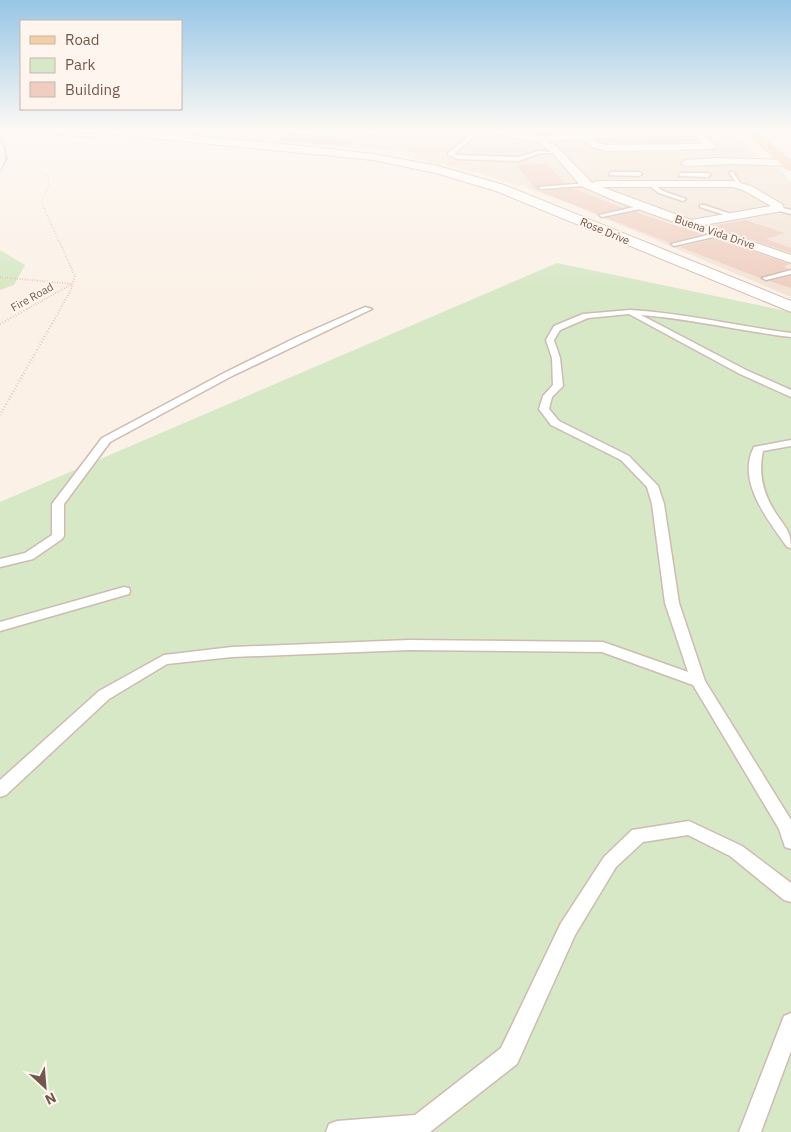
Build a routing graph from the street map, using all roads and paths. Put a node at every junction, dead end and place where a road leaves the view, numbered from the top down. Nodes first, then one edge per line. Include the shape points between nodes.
1 (49, 182) edge
2 (479, 182) edge
3 (607, 182) edge
4 (643, 182) edge
5 (679, 182) edge
6 (716, 182) edge
7 (738, 182) edge
8 (585, 184) junction
9 (650, 184) junction
10 (742, 186) junction
11 (541, 187) dead end
12 (683, 199) dead end
13 (702, 206) dead end
14 (643, 207) junction
15 (778, 208) junction
16 (791, 212) edge
17 (602, 215) dead end
18 (731, 215) junction
19 (689, 224) junction
20 (720, 234) junction
21 (674, 244) dead end
22 (782, 244) dead end
23 (762, 248) junction
24 (791, 259) edge
25 (791, 272) edge
26 (0, 277) edge
27 (766, 278) dead end
28 (72, 284) junction
29 (791, 307) edge
30 (368, 309) dead end
31 (630, 312) junction
32 (0, 324) edge
33 (791, 335) edge
34 (791, 394) edge
35 (0, 415) edge
36 (791, 443) edge
37 (791, 544) edge
38 (0, 563) edge
39 (124, 591) dead end
40 (0, 627) edge
41 (698, 681) junction
42 (0, 790) edge
43 (791, 842) edge
44 (791, 894) edge
45 (791, 1023) edge
46 (419, 1129) edge
47 (337, 1132) edge
48 (750, 1132) edge

1 - 28 path via 41,202 75,276
2 - 29 street, Rose Drive
3 - 8 street
4 - 9 street
5 - 9 street
6 - 10 street
7 - 10 lane
8 - 11 lane
8 - 14 street, Buena Vida Drive
9 - 12 lane via 661,192
10 - 15 street
13 - 18 lane
14 - 17 lane
14 - 19 street, Buena Vida Drive
15 - 16 lane
15 - 18 street
18 - 19 street
19 - 20 street, Buena Vida Drive
20 - 21 lane
20 - 23 street, Buena Vida Drive
22 - 23 street
23 - 24 street, Buena Vida Drive
25 - 27 lane
26 - 28 path
28 - 32 path, Fire Road
28 - 35 path
30 - 38 lane via 234,371 106,440 58,504 58,536 29,556
31 - 33 lane via 672,315
31 - 34 lane
31 - 41 lane via 586,316 557,328 550,340 556,358 558,386 548,396 544,409 555,423 625,458 652,486 658,504 672,603
36 - 37 lane via 758,449 754,461 756,490
39 - 40 lane
41 - 42 lane via 603,647 409,645 232,652 164,660 104,695
41 - 43 lane via 787,828
44 - 46 lane via 736,851 688,828 638,835 610,862 568,929 509,1056
45 - 48 lane
46 - 47 lane

